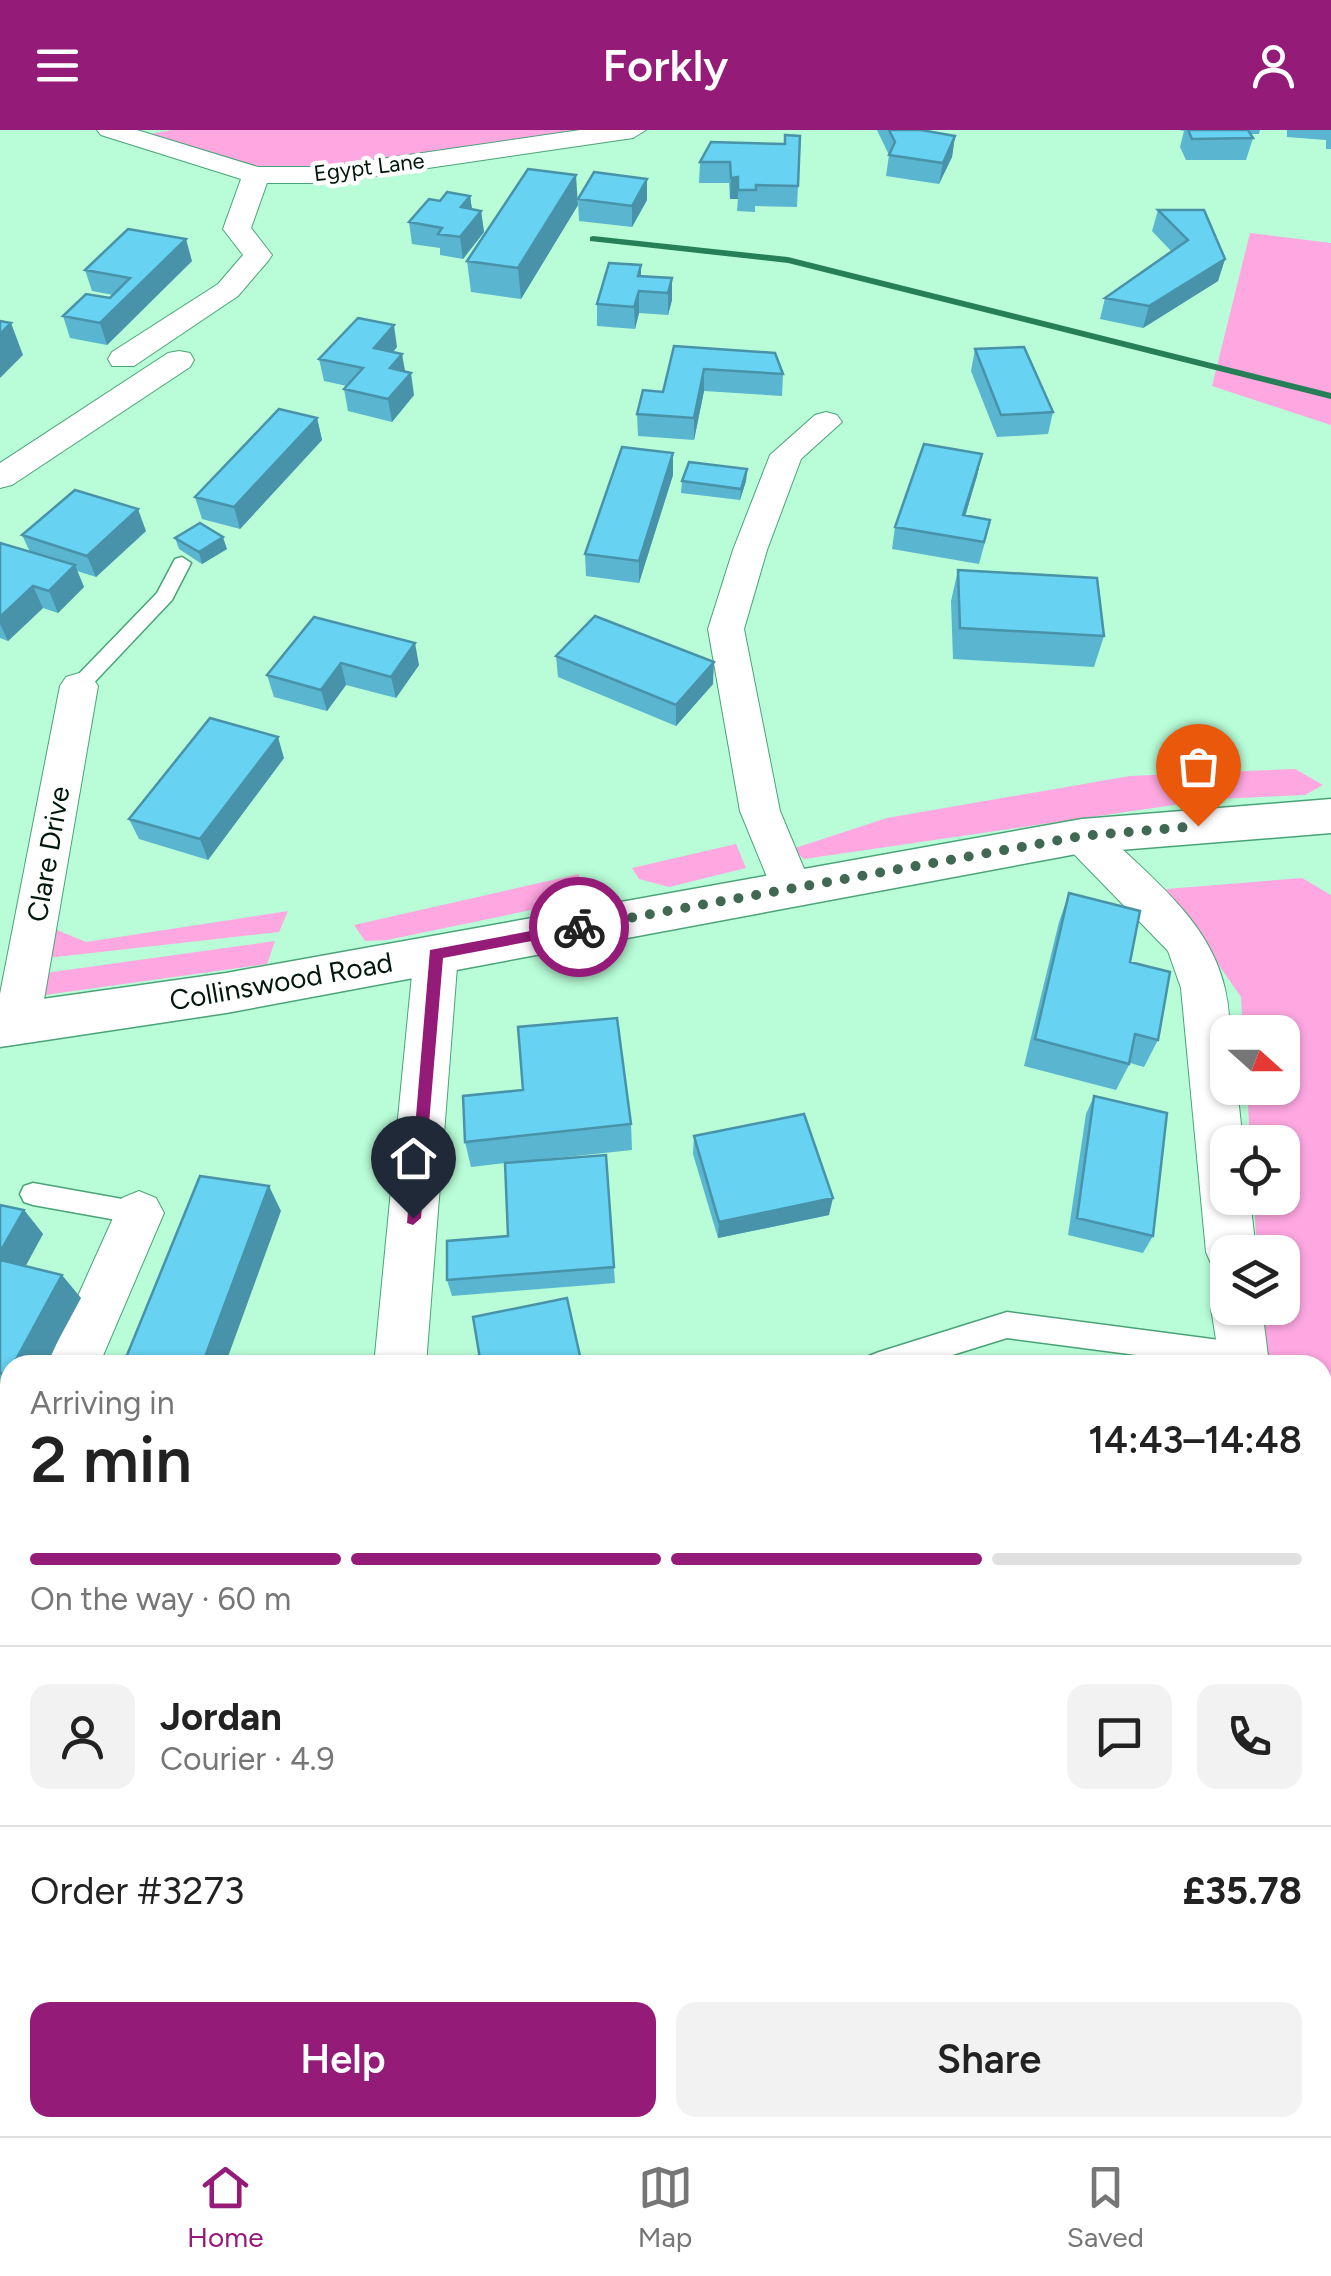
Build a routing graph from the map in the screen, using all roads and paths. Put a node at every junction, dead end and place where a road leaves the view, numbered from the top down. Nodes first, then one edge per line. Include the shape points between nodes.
1 (110, 130) edge
2 (633, 130) edge
3 (256, 174) junction
4 (124, 359) dead end
5 (179, 360) dead end
6 (826, 422) dead end
7 (0, 478) edge
8 (182, 564) dead end
9 (79, 686) joint
10 (1331, 816) edge
11 (1082, 836) junction
12 (790, 888) junction
13 (436, 954) junction
14 (8, 1024) edge
15 (33, 1194) dead end
16 (138, 1212) joint
17 (1229, 1235) edge
18 (1240, 1332) edge
19 (77, 1355) edge
20 (401, 1355) edge
21 (911, 1355) edge

1 - 3 street, Egypt Lane
2 - 3 street, Egypt Lane via 326,175
3 - 4 street via 237,229 258,254 228,290
5 - 7 street
6 - 12 street via 786,455 726,630 760,811
8 - 9 lane via 165,596
9 - 14 street, Clare Drive
10 - 11 main road, Collinswood Road
11 - 12 main road, Collinswood Road
11 - 17 street via 1187,943 1203,988
12 - 13 main road, Collinswood Road
13 - 14 main road, Collinswood Road
13 - 20 street
15 - 16 lane
16 - 19 street
18 - 21 lane via 1006,1325

